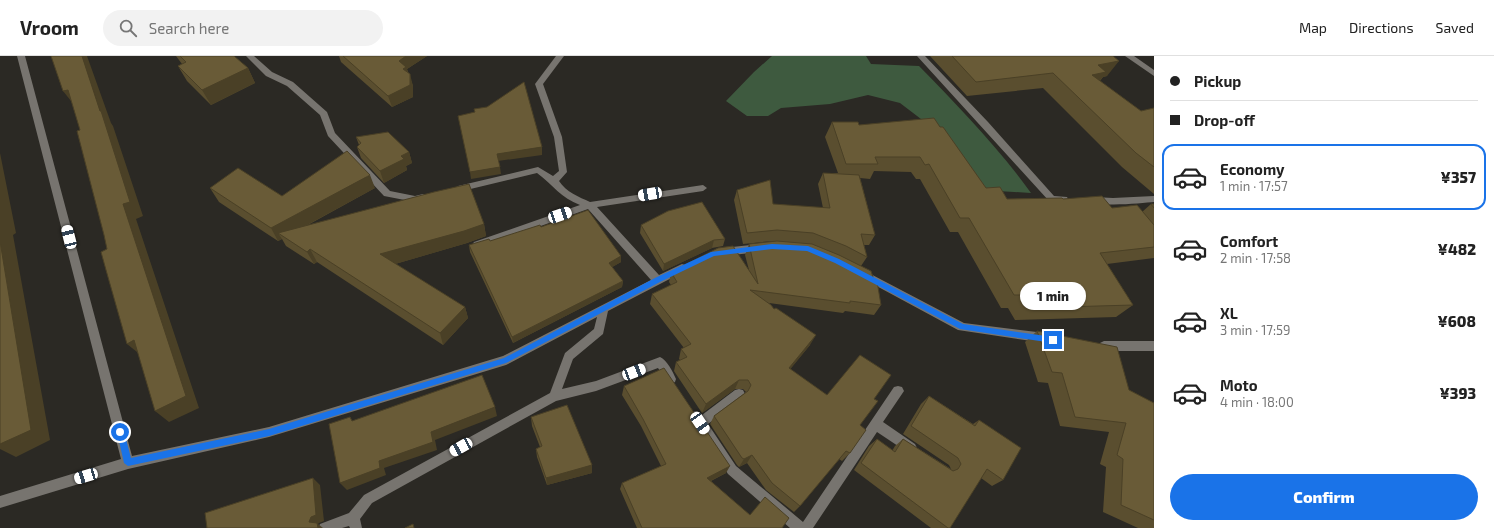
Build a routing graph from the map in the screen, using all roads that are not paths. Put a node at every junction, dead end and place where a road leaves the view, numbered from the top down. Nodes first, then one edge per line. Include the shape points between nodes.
1 (21, 56) edge
2 (250, 56) edge
3 (560, 56) edge
4 (921, 56) edge
5 (1129, 56) edge
6 (1154, 74) edge
7 (554, 181) junction
8 (703, 188) dead end
9 (448, 191) edge
10 (433, 194) edge
11 (1154, 199) edge
12 (590, 205) junction
13 (772, 246) edge
14 (471, 247) edge
15 (713, 253) edge
16 (692, 263) edge
17 (850, 267) edge
18 (657, 280) junction
19 (604, 308) junction
20 (1053, 340) edge
21 (1092, 344) edge
22 (1154, 346) edge
23 (676, 386) edge
24 (898, 391) dead end
25 (739, 394) dead end
26 (554, 396) junction
27 (688, 404) edge
28 (700, 423) junction
29 (876, 424) junction
30 (919, 454) edge
31 (128, 463) junction
32 (0, 502) edge
33 (354, 523) edge
34 (324, 528) edge
35 (800, 528) edge
36 (806, 528) edge

1 - 31 street
2 - 10 street via 269,74 290,84 324,114 331,134 387,194 415,199
3 - 7 street via 539,84 558,137 564,172
4 - 11 street via 1052,199 1116,204
5 - 6 street
7 - 9 street via 538,170
7 - 12 street via 574,199
8 - 12 street
12 - 14 street
12 - 18 street
13 - 15 street
16 - 18 street
17 - 20 street via 962,327
18 - 19 street
19 - 26 street via 599,331 569,356
19 - 31 street via 506,360 269,432
21 - 22 street via 1116,347
23 - 26 street via 660,362 596,386
24 - 29 street
25 - 28 street
26 - 33 street via 368,499
27 - 28 street
28 - 35 street via 732,470
29 - 30 street
29 - 36 street
31 - 32 street
33 - 34 street

